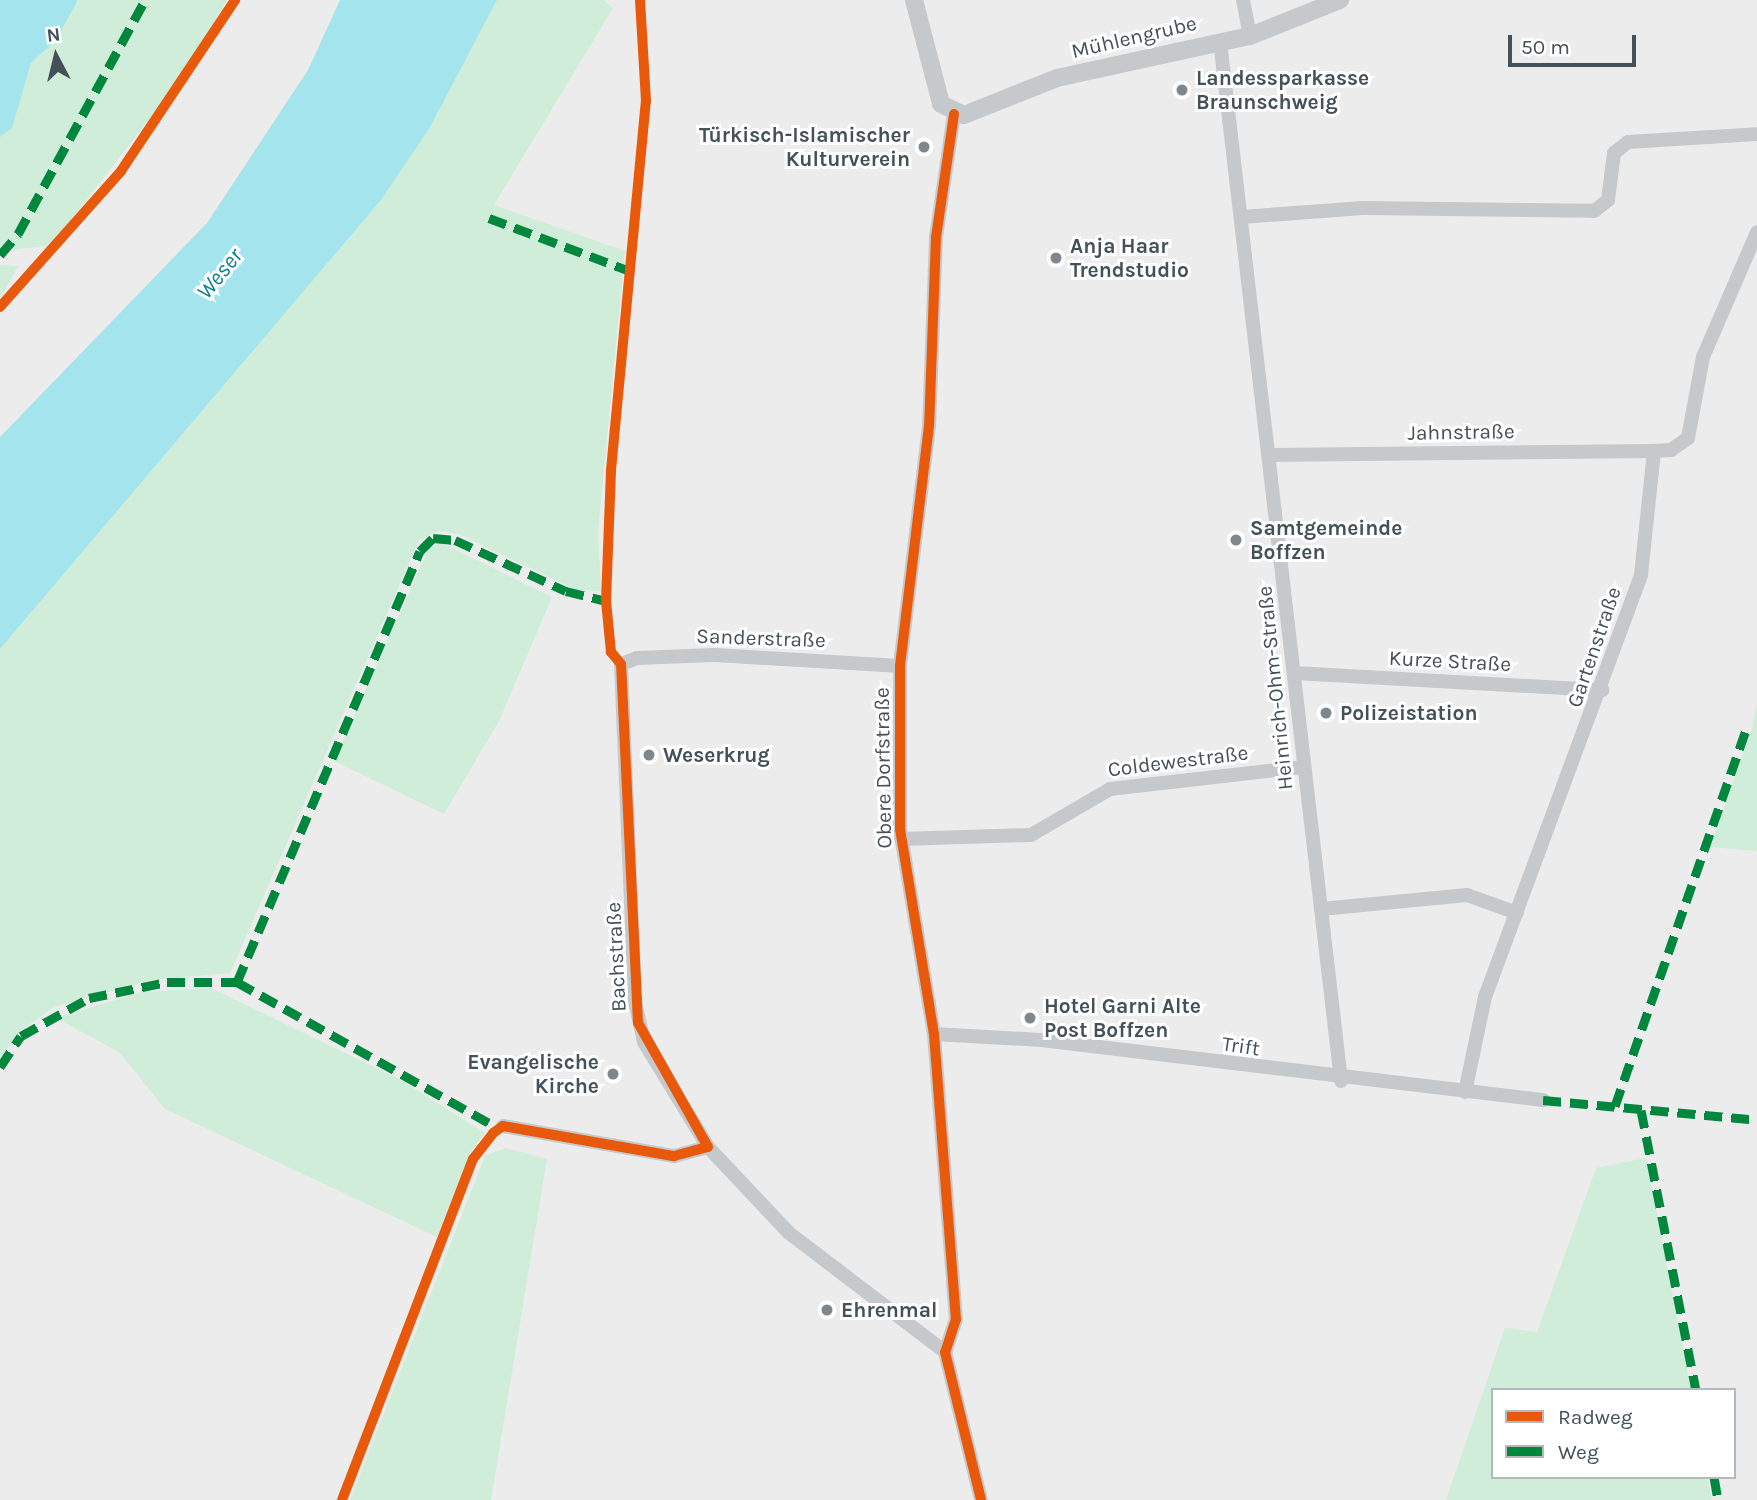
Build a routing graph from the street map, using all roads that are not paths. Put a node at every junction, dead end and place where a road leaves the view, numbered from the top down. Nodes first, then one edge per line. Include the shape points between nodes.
1 (914, 0) edge
2 (1243, 0) edge
3 (1340, 0) edge
4 (1250, 36) junction
5 (1220, 41) junction
6 (947, 109) junction
7 (1757, 134) edge
8 (1241, 217) junction
9 (1757, 232) edge
10 (1654, 451) junction
11 (1269, 455) junction
12 (621, 664) joint
13 (900, 666) junction
14 (1295, 673) junction
15 (1603, 690) junction
16 (1304, 767) junction
17 (901, 839) junction
18 (1321, 909) junction
19 (1517, 913) junction
20 (934, 1034) junction
21 (1341, 1081) junction
22 (1465, 1092) junction
23 (1543, 1100) dead end
24 (503, 1126) dead end
25 (708, 1147) junction
26 (945, 1352) junction
27 (981, 1500) edge

1 - 6 street
2 - 4 street
3 - 4 street, Mühlengrube
4 - 5 street, Mühlengrube
5 - 6 street, Mühlengrube
5 - 8 street, Heinrich-Ohm-Straße
6 - 13 street, Obere Dorfstraße via 936,237 929,426
7 - 8 street via 1628,142 1614,153 1608,200 1594,211 1363,208
8 - 11 street, Heinrich-Ohm-Straße
9 - 10 street via 1703,358 1688,438 1671,450
10 - 11 street, Jahnstraße
10 - 15 street, Gartenstraße via 1641,575
11 - 14 street, Heinrich-Ohm-Straße
12 - 13 street, Sanderstraße via 714,655
12 - 25 street, Bachstraße via 638,1023
13 - 17 street, Obere Dorfstraße
14 - 15 street, Kurze Straße
14 - 16 street, Heinrich-Ohm-Straße
15 - 19 street, Gartenstraße
16 - 17 street, Coldewestraße via 1110,789 1031,835
16 - 18 street, Heinrich-Ohm-Straße
17 - 20 street, Obere Dorfstraße
18 - 19 street via 1467,895
18 - 21 street, Heinrich-Ohm-Straße
19 - 22 street, Gartenstraße via 1477,1024
20 - 21 street, Trift via 1041,1040
20 - 26 street, Obere Dorfstraße via 956,1319
21 - 22 street, Trift
22 - 23 street, Trift
24 - 25 street via 674,1156
25 - 26 street, Bachstraße via 789,1233
26 - 27 street

